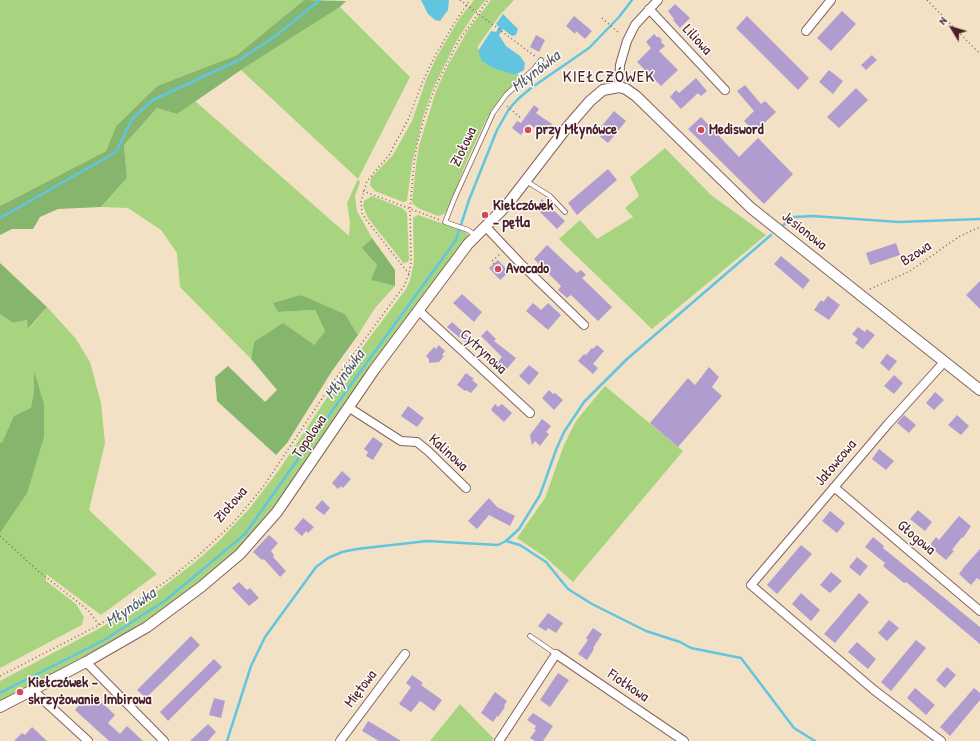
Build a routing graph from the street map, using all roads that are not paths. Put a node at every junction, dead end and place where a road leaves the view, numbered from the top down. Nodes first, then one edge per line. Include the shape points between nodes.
1 (658, 0) edge
2 (831, 0) edge
3 (649, 9) junction
4 (806, 32) dead end
5 (541, 60) road end
6 (619, 87) junction
7 (725, 90) dead end
8 (526, 181) junction
9 (565, 212) dead end
10 (485, 226) junction
11 (472, 233) junction
12 (418, 310) junction
13 (584, 325) dead end
14 (945, 361) junction
15 (980, 390) edge
16 (348, 407) junction
17 (530, 413) dead end
18 (834, 487) junction
19 (466, 488) dead end
20 (980, 611) edge
21 (530, 636) dead end
22 (405, 654) dead end
23 (556, 654) junction
24 (86, 662) junction
25 (34, 689) junction
26 (0, 707) edge
27 (88, 741) edge
28 (164, 741) edge
29 (340, 741) edge
30 (499, 741) edge
31 (684, 741) edge
32 (941, 741) edge

1 - 3 street
2 - 4 street
3 - 6 street via 635,25 627,41 620,65
3 - 7 street, Liliowa
5 - 11 lane, Ziołowa via 506,95 493,113 445,222
6 - 8 street, Topolowa via 603,90 590,101
6 - 14 street, Jesionowa via 636,96 751,208
8 - 9 lane via 550,196
8 - 10 street, Topolowa via 507,205
10 - 11 street, Topolowa
10 - 13 street
11 - 12 street, Topolowa
12 - 16 street, Topolowa
12 - 17 street, Cytrynowa
14 - 15 street, Jesionowa
14 - 18 street, Jałowcowa
16 - 19 street, Kalinowa via 401,441 417,442
16 - 24 street, Topolowa via 277,512 240,554 201,588 147,627
18 - 20 street, Głogowa
18 - 32 street, Jałowcowa via 751,585 874,690
21 - 23 lane, Fiołkowa
22 - 29 street, Miętowa
23 - 30 street
23 - 31 street, Fiołkowa
24 - 25 street, Topolowa
24 - 28 street
25 - 26 street, Topolowa
25 - 27 street via 38,696

